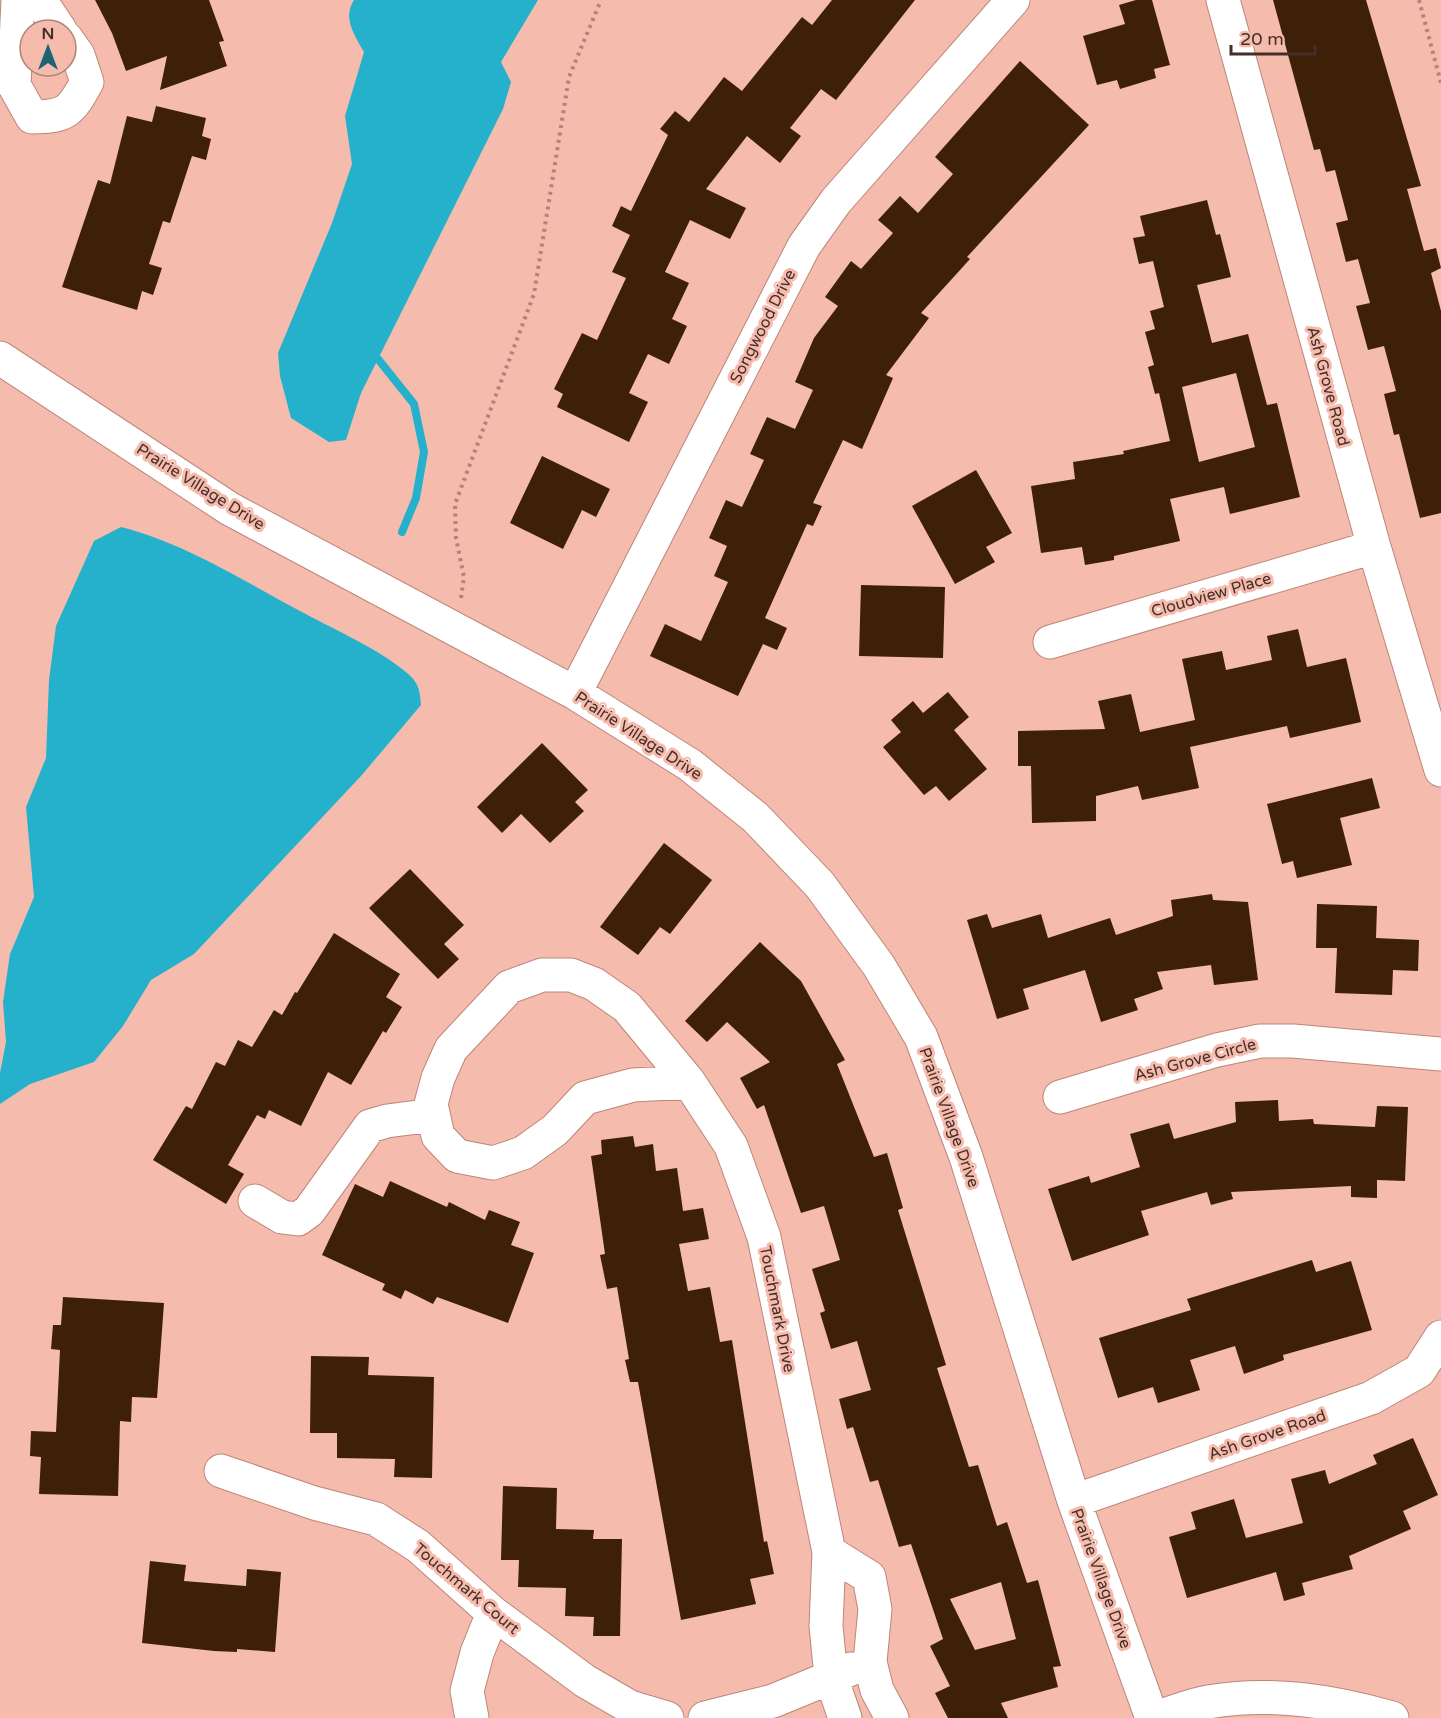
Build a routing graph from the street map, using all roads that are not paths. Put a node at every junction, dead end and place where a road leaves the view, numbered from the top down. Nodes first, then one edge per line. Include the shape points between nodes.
1 (18, 0) edge
2 (40, 0) edge
3 (1012, 0) edge
4 (1223, 0) edge
5 (52, 18) edge
6 (78, 56) edge
7 (0, 358) edge
8 (1374, 547) junction
9 (1050, 642) dead end
10 (575, 693) junction
11 (1441, 770) edge
12 (1441, 1054) edge
13 (689, 1082) junction
14 (1060, 1097) dead end
15 (434, 1115) junction
16 (255, 1201) dead end
17 (1441, 1338) edge
18 (221, 1471) dead end
19 (1074, 1501) junction
20 (829, 1552) junction
21 (493, 1613) junction
22 (870, 1662) junction
23 (831, 1677) junction
24 (618, 1713) edge
25 (472, 1718) edge
26 (667, 1718) edge
27 (705, 1718) edge
28 (845, 1718) edge
29 (892, 1718) edge
30 (1153, 1718) edge
31 (1392, 1718) edge

1 - 6 street via 14,85 32,117 55,117 73,108 87,82
2 - 5 street
3 - 10 street, Songwood Drive via 836,201 804,246
4 - 8 street, Ash Grove Road
7 - 10 street, Prairie Village Drive via 230,509
8 - 9 street, Cloudview Place
8 - 11 street, Ash Grove Road
10 - 19 street, Prairie Village Drive via 690,765 755,817 820,885 879,966 921,1037 966,1157
12 - 14 street, Ash Grove Circle via 1260,1041
13 - 15 street, Touchmark Drive via 633,1085 585,1098 555,1130 523,1153 493,1162 457,1156 438,1136
13 - 15 street, Touchmark Drive via 627,1007 594,984 571,975 542,975 509,987 451,1049 431,1104
13 - 20 street, Touchmark Drive via 731,1146 764,1237
15 - 16 street via 370,1126 309,1211 298,1219 282,1217
17 - 19 street, Ash Grove Road via 1419,1371 1371,1398
18 - 21 street, Touchmark Court via 376,1520 418,1545
19 - 30 street, Prairie Village Drive
20 - 22 street via 869,1577 875,1609
20 - 23 street, Touchmark Drive via 826,1626
21 - 24 street, Touchmark Court via 585,1681
21 - 25 street via 467,1691
22 - 23 street
22 - 29 street via 877,1690
23 - 27 street via 773,1701
23 - 28 street, Touchmark Drive
24 - 26 street, Touchmark Court
30 - 31 street via 1208,1702 1279,1696 1351,1706

